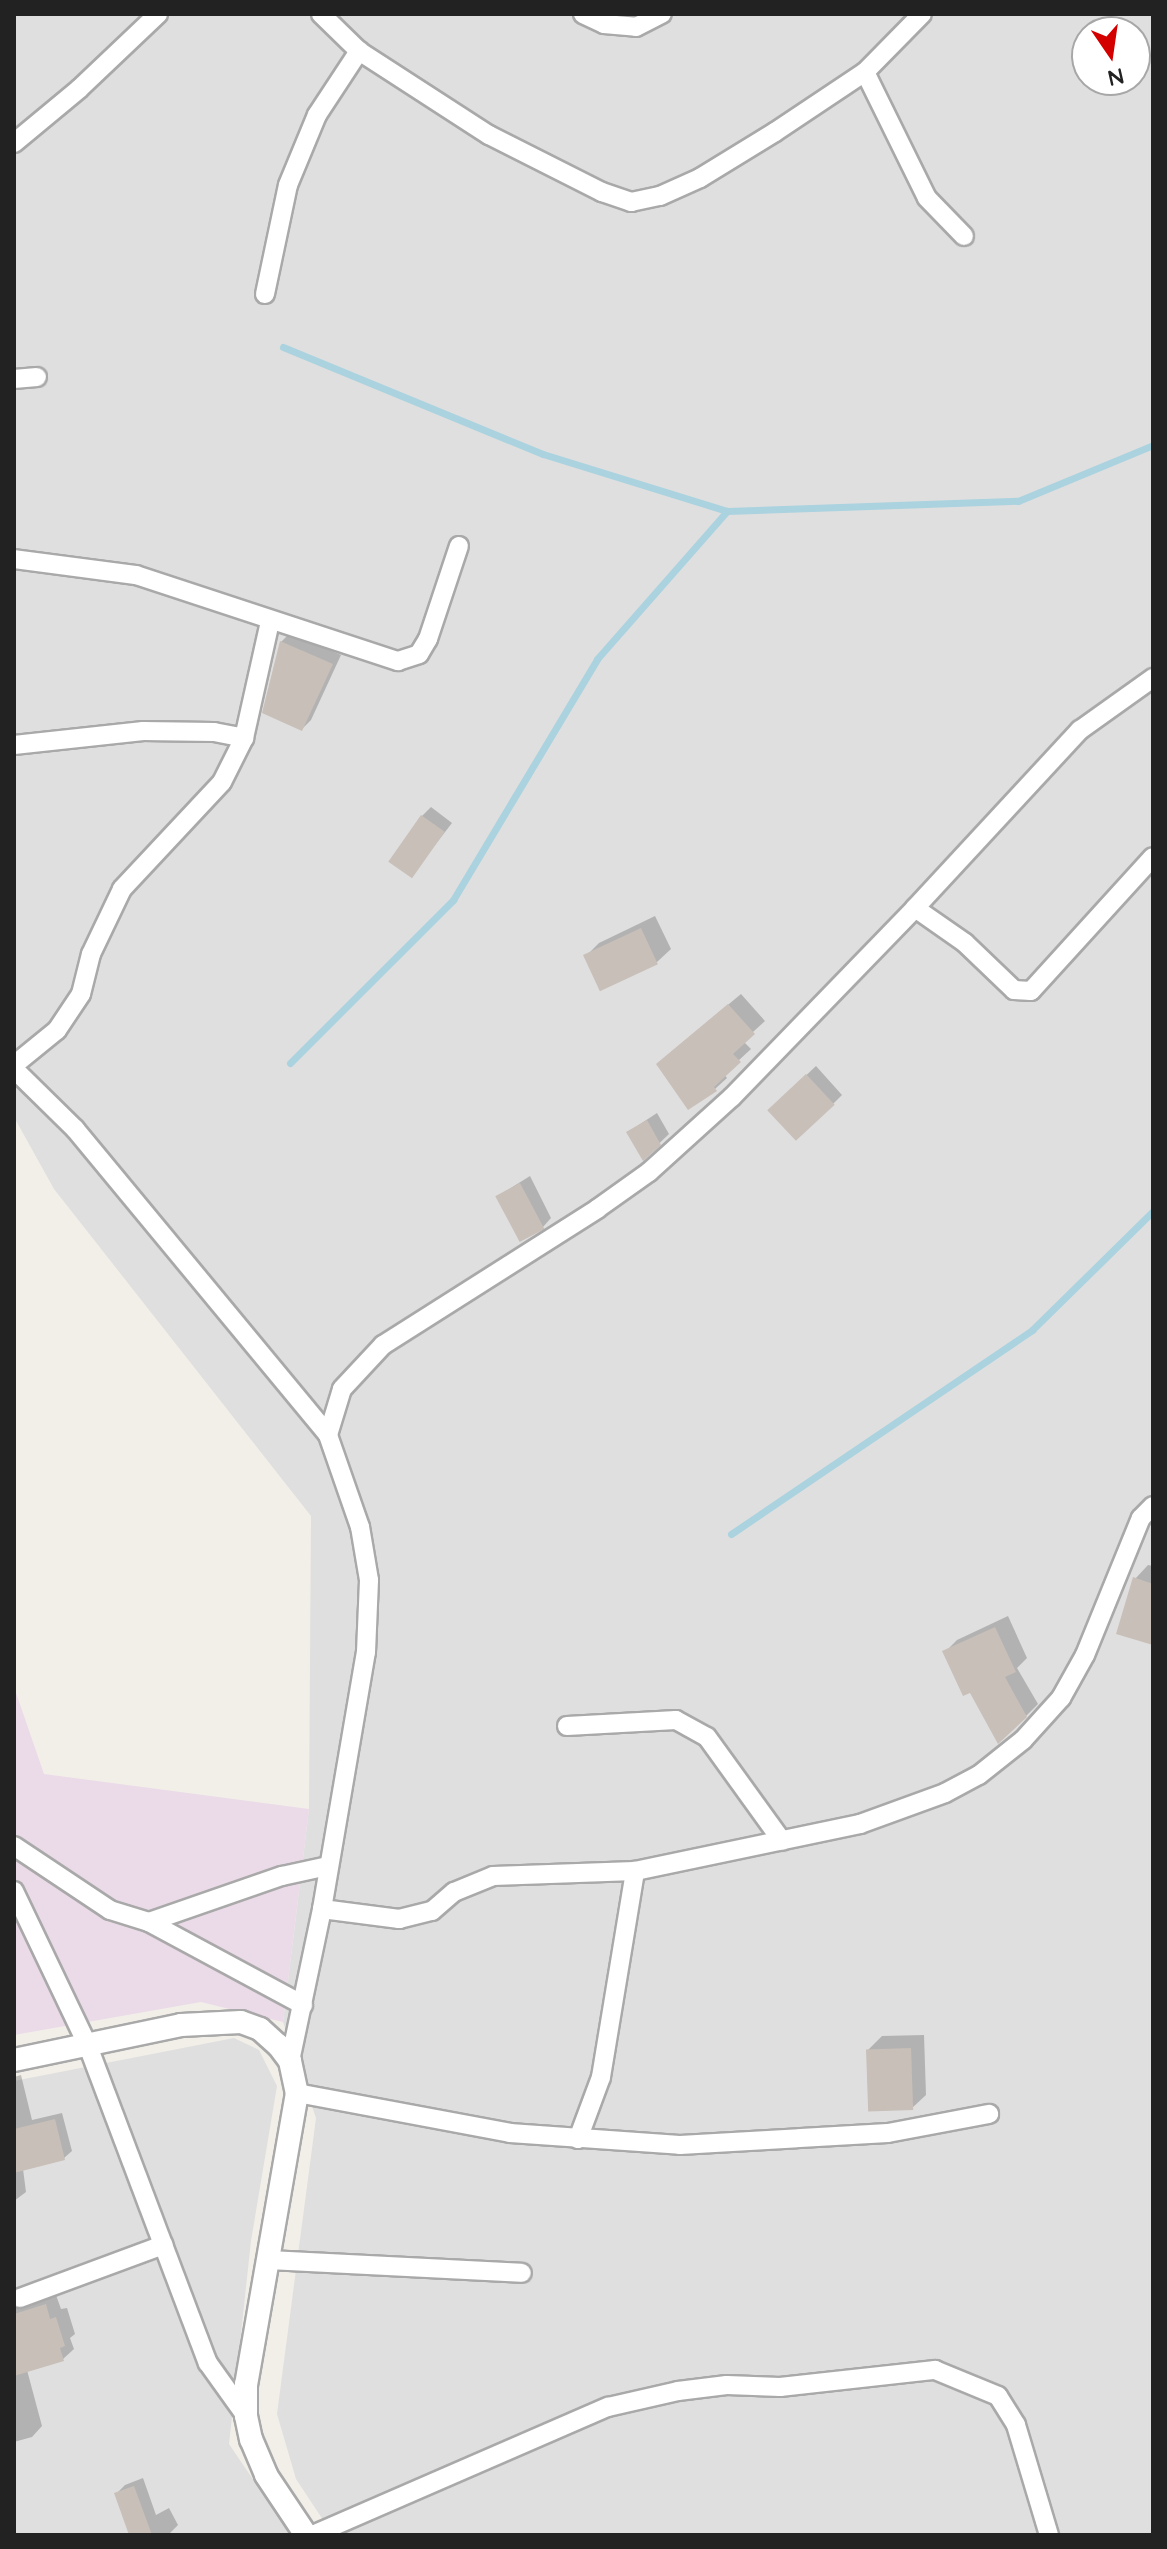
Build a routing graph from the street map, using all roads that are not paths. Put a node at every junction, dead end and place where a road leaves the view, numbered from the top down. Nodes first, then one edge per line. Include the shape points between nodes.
1 (158, 14) edge
2 (321, 14) edge
3 (583, 14) edge
4 (662, 14) edge
5 (922, 14) edge
6 (359, 51) junction
7 (865, 72) junction
8 (14, 143) edge
9 (964, 236) dead end
10 (265, 294) dead end
11 (37, 377) dead end
12 (14, 379) edge
13 (459, 546) dead end
14 (14, 559) edge
15 (270, 622) junction
16 (1153, 678) edge
17 (244, 738) junction
18 (14, 745) edge
19 (1153, 857) edge
20 (915, 908) junction
21 (14, 1067) edge
22 (328, 1435) junction
23 (1153, 1506) edge
24 (567, 1726) dead end
25 (782, 1841) junction
26 (14, 1846) edge
27 (328, 1866) junction
28 (635, 1871) junction
29 (14, 1891) edge
30 (322, 1909) junction
31 (149, 1922) junction
32 (303, 2005) junction
33 (88, 2046) junction
34 (14, 2060) edge
35 (290, 2061) junction
36 (297, 2093) junction
37 (989, 2114) dead end
38 (578, 2139) junction
39 (163, 2245) junction
40 (268, 2260) junction
41 (522, 2273) dead end
42 (20, 2298) dead end
43 (246, 2416) junction
44 (306, 2535) edge
45 (313, 2535) edge
46 (1049, 2535) edge

1 - 8 street
2 - 6 street
3 - 4 street via 604,24 636,27
5 - 7 street
6 - 7 street via 489,135 631,202 700,178
6 - 10 street via 317,115 288,185
7 - 9 street via 927,198
11 - 12 street
13 - 15 street via 419,654 398,661
14 - 15 street via 136,575
15 - 17 street
16 - 20 street via 1080,730
17 - 18 street via 143,731
17 - 21 street via 222,782 122,889 91,954 81,994 57,1030
19 - 20 street via 1031,991 1014,990 965,943
20 - 22 street via 732,1097 649,1172 383,1345 342,1389
21 - 22 street via 75,1129
22 - 27 street via 360,1527 369,1580 366,1652
23 - 25 street via 1141,1518 1085,1655 1061,1698 1023,1740 979,1775 945,1793 860,1824
24 - 25 street via 676,1720 707,1737
25 - 28 street
26 - 31 street via 110,1910
27 - 30 street
27 - 31 street via 282,1876
28 - 30 street via 493,1876 454,1892 432,1911 399,1919
28 - 38 street via 601,2077
29 - 33 street
30 - 32 street
31 - 32 street
32 - 35 street
33 - 34 street
33 - 35 street via 181,2025 241,2022 260,2029
33 - 39 street
35 - 36 street
36 - 38 street via 510,2133
36 - 40 street
37 - 38 street via 888,2133 777,2142 680,2145
39 - 42 street
39 - 43 street via 208,2363
40 - 41 street
40 - 43 street via 246,2384
43 - 44 street via 266,2475
45 - 46 street via 608,2407 727,2385 780,2387 935,2370 998,2396 1016,2425

